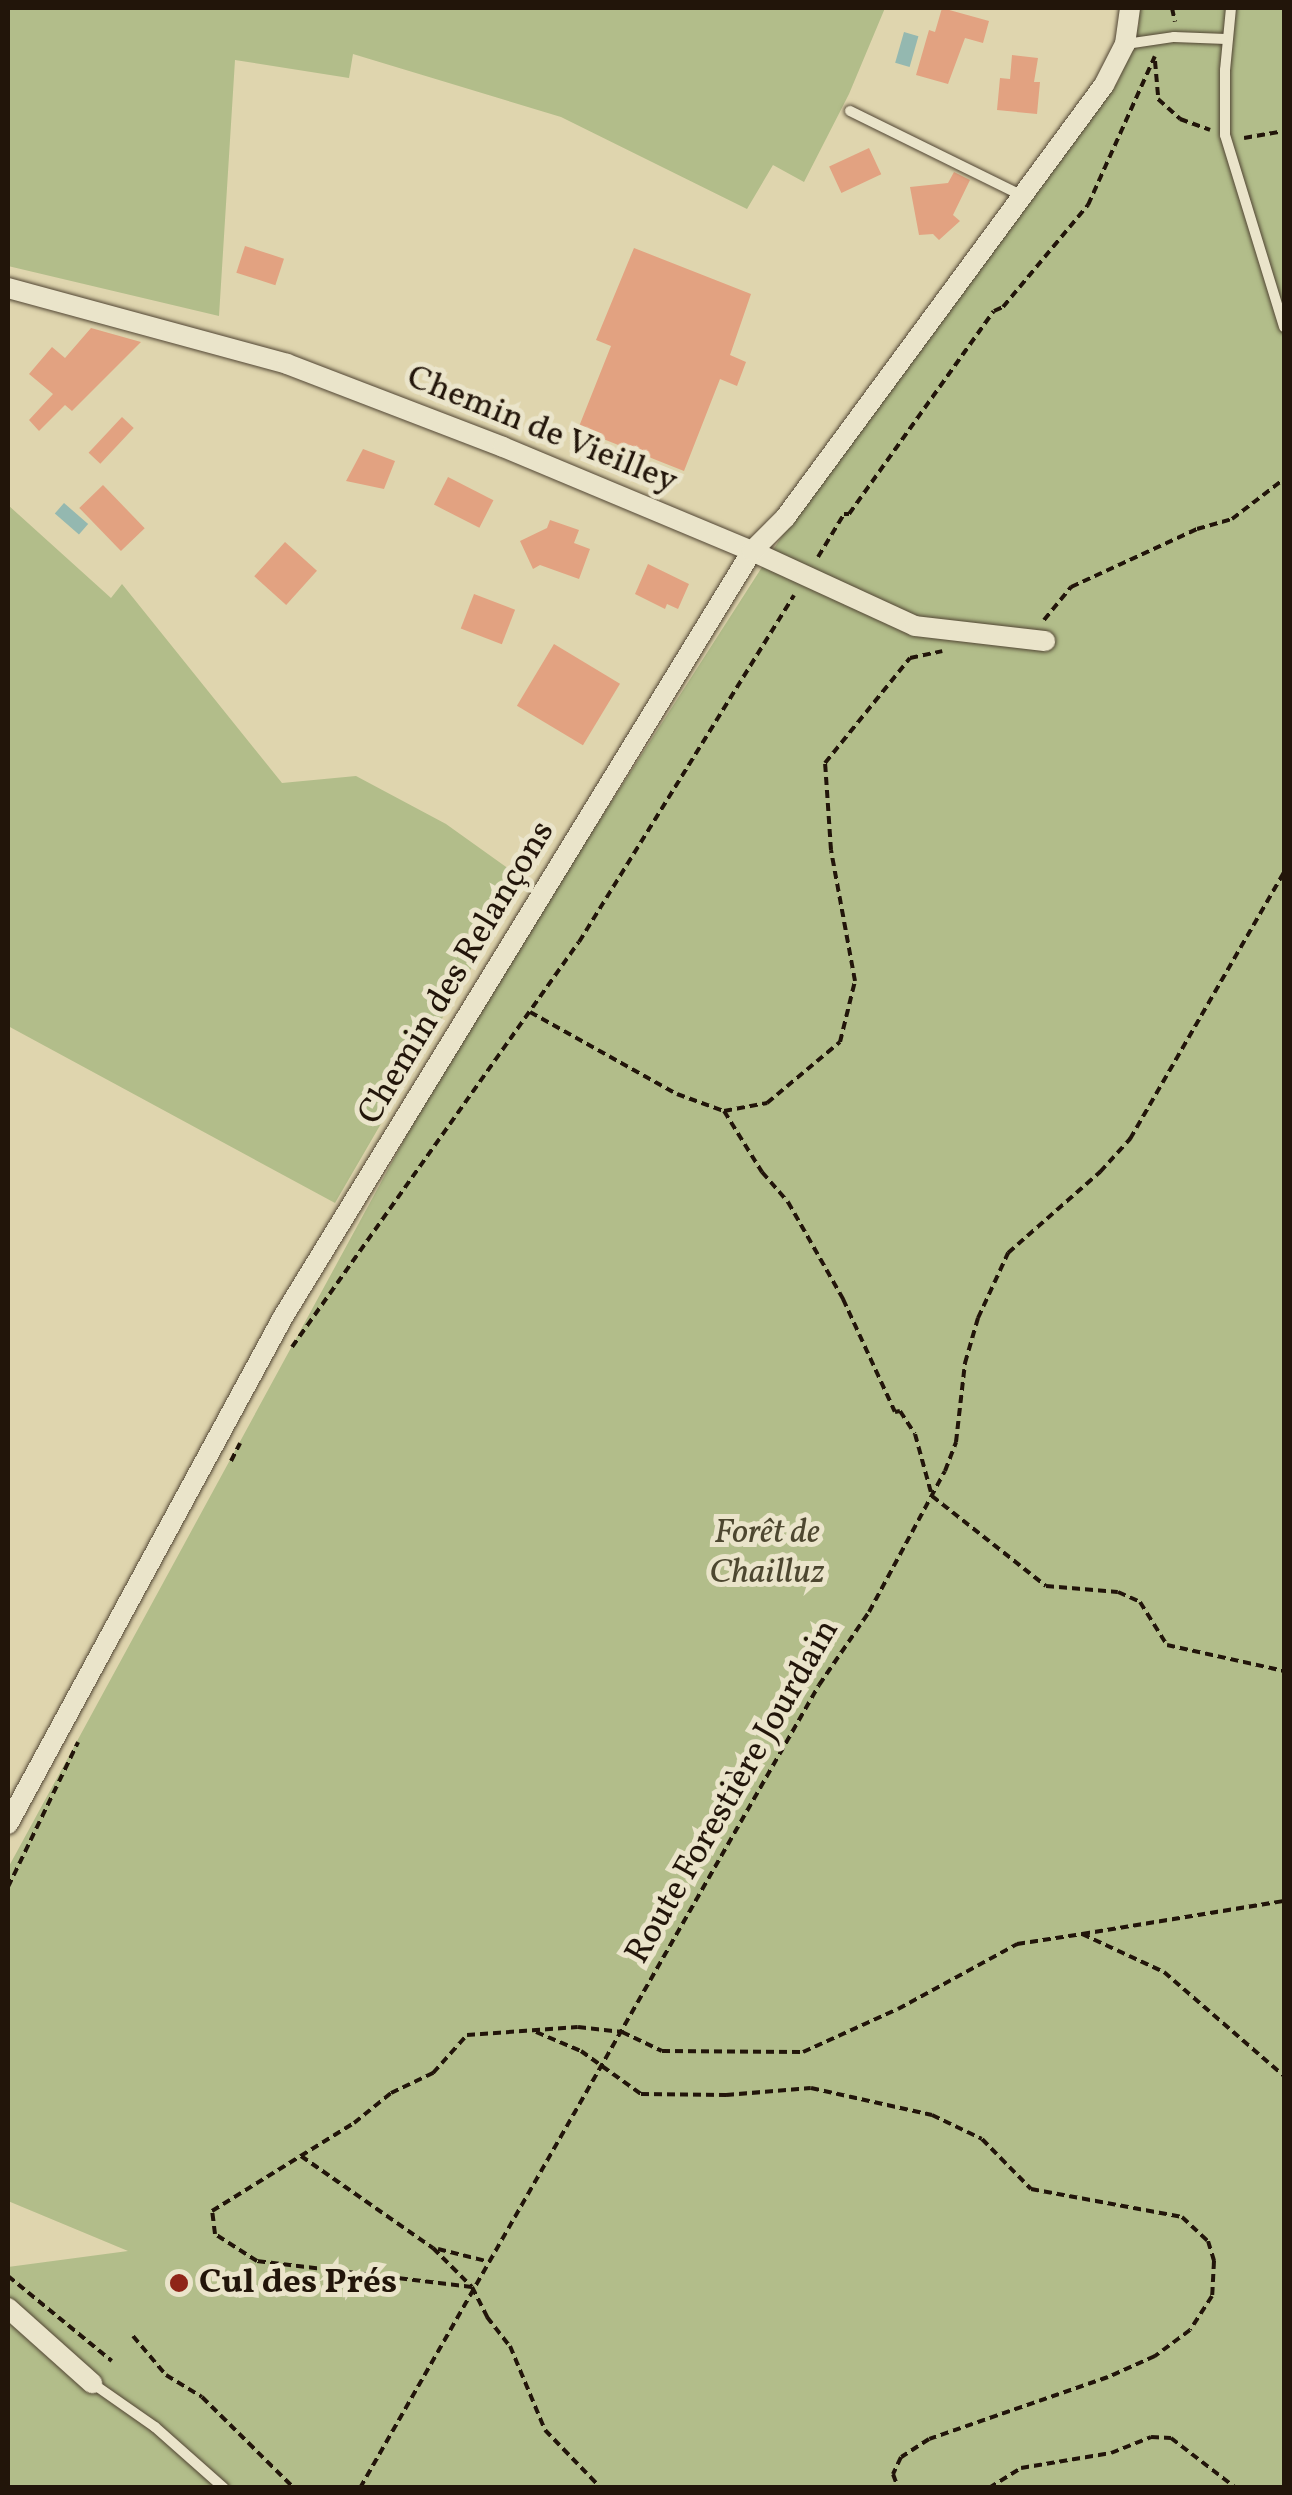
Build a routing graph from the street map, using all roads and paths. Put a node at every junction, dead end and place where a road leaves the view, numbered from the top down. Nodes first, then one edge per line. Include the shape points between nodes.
1 (1130, 8) edge
2 (1232, 8) edge
3 (1226, 38) junction
4 (1153, 41) junction
5 (1125, 44) junction
6 (850, 111) dead end
7 (1284, 131) edge
8 (1225, 135) junction
9 (1022, 196) junction
10 (8, 288) edge
11 (1284, 327) edge
12 (1284, 479) edge
13 (752, 551) junction
14 (806, 576) junction
15 (1004, 636) junction
16 (1045, 641) dead end
17 (948, 649) dead end
18 (1284, 872) edge
19 (529, 1012) junction
20 (724, 1110) junction
21 (283, 1361) dead end
22 (242, 1440) dead end
23 (223, 1472) dead end
24 (932, 1496) junction
25 (1284, 1671) edge
26 (86, 1726) dead end
27 (8, 1824) edge
28 (8, 1887) edge
29 (1284, 1901) edge
30 (1082, 1934) junction
31 (532, 2030) junction
32 (622, 2032) junction
33 (602, 2064) junction
34 (1284, 2076) edge
35 (300, 2156) junction
36 (433, 2248) junction
37 (486, 2262) junction
38 (8, 2276) edge
39 (472, 2287) junction
40 (8, 2308) edge
41 (133, 2336) dead end
42 (112, 2361) dead end
43 (92, 2383) joint
44 (224, 2488) edge
45 (294, 2488) edge
46 (360, 2488) edge
47 (600, 2488) edge
48 (898, 2488) edge
49 (988, 2488) edge
50 (1236, 2488) edge

1 - 5 street, Chemin des Relançons
2 - 3 lane
3 - 4 lane
3 - 8 lane
4 - 5 lane
4 - 8 path via 1158,99 1180,119
4 - 14 path via 1155,55 1088,204 994,311
5 - 9 street, Chemin des Relançons via 1104,86
6 - 9 lane
7 - 8 path via 1253,140
8 - 11 lane
9 - 13 street, Chemin des Relançons via 786,518
10 - 13 street, Chemin de Vieilley via 287,364
12 - 15 path via 1232,518 1071,587 1036,630
13 - 14 street, Chemin de Vieilley
13 - 27 street, Chemin des Relançons via 283,1317
14 - 15 street, Chemin de Vieilley via 915,626
14 - 19 path
15 - 16 street, Chemin de Vieilley
17 - 20 path via 910,658 825,762 831,850 855,981 840,1042 767,1104
18 - 24 path, Route Forestière Jourdain via 1130,1138 1008,1253 978,1318 956,1442
19 - 20 path via 677,1094
19 - 21 path
20 - 24 path via 788,1202 895,1412 916,1434
22 - 23 path
24 - 25 path via 1046,1586 1118,1592 1140,1602 1167,1645
24 - 32 path, Route Forestière Jourdain
26 - 28 path
29 - 30 path
30 - 32 path via 1017,1944 803,2052 662,2050
30 - 34 path via 1164,1972
31 - 32 path
31 - 33 path
31 - 35 path via 467,2035 433,2073 391,2093
32 - 33 path, Route Forestière Jourdain
33 - 37 path, Route Forestière Jourdain
33 - 48 path via 640,2094 812,2088 932,2115 982,2139 1031,2189 1182,2217 1208,2241 1212,2296 1190,2330 1155,2356 1108,2377 929,2439 901,2457 892,2474
35 - 36 path
35 - 39 path via 212,2211 215,2234 258,2261
36 - 37 path
36 - 39 path
37 - 39 path, Route Forestière Jourdain
38 - 42 path
39 - 46 path, Route Forestière Jourdain
39 - 47 path via 510,2346 545,2430
40 - 43 street
41 - 45 path via 166,2375 202,2397
43 - 44 lane via 155,2426
49 - 50 path via 1022,2468 1111,2453 1151,2437 1170,2438

